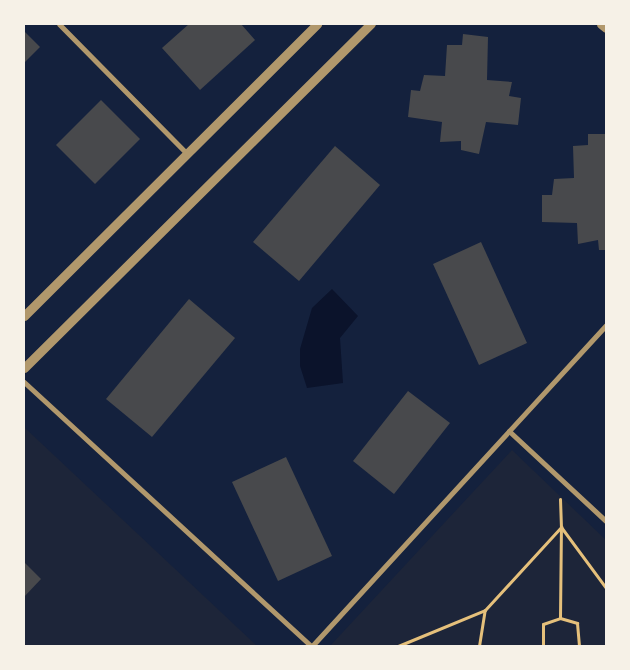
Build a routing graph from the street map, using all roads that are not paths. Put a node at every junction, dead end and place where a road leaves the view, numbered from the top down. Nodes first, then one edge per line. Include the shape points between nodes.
1 (59, 24) edge
2 (317, 24) edge
3 (370, 24) edge
4 (601, 24) edge
5 (606, 28) edge
6 (188, 154) junction
7 (24, 316) edge
8 (606, 325) edge
9 (24, 368) edge
10 (24, 382) edge
11 (509, 432) junction
12 (606, 521) edge
13 (312, 646) edge

1 - 6 street
2 - 6 street
3 - 9 street
4 - 5 street
6 - 7 street
8 - 11 street
10 - 13 street
11 - 12 street
11 - 13 street

